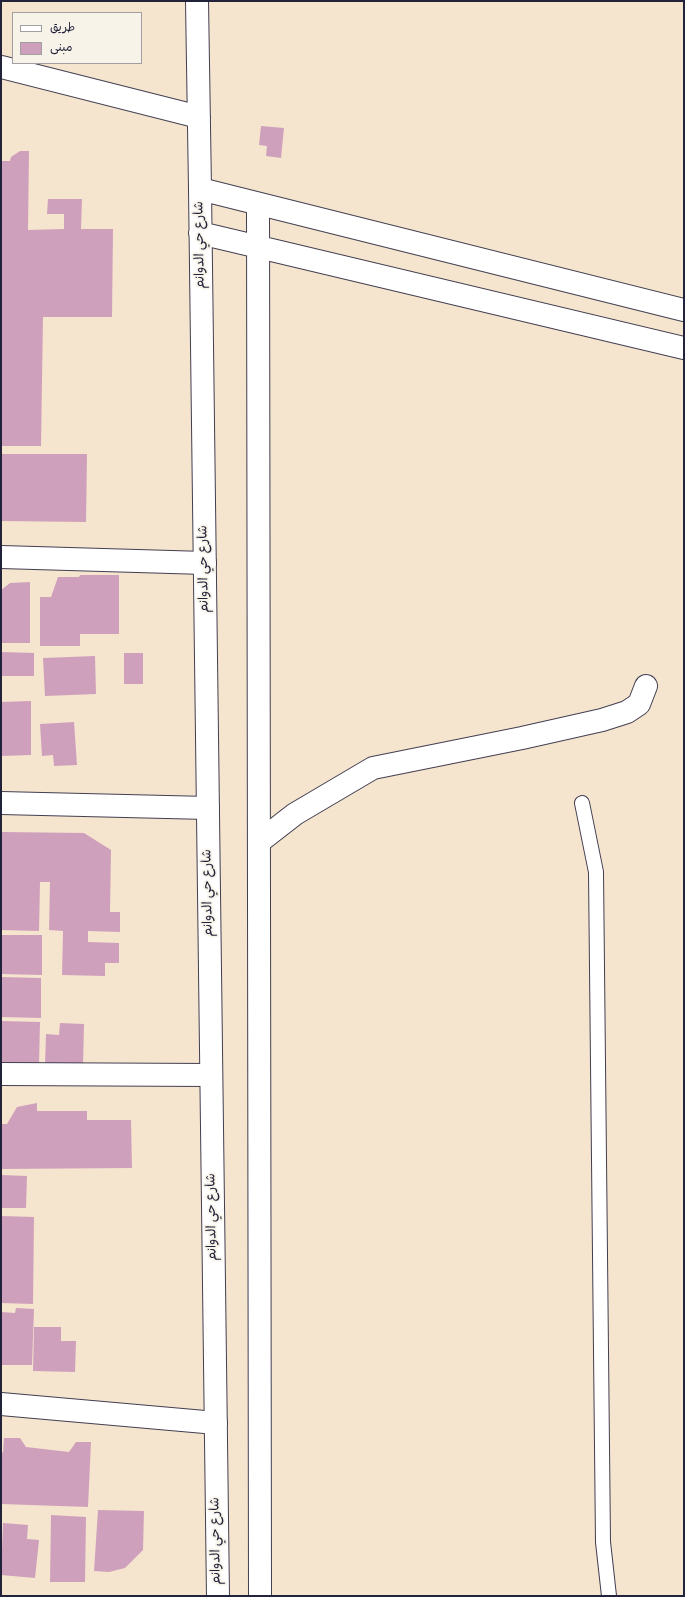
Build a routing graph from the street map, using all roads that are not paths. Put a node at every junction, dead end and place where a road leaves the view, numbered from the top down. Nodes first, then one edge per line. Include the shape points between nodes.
1 (197, 1) edge
2 (1, 67) edge
3 (199, 117) junction
4 (200, 189) junction
5 (258, 204) junction
6 (200, 233) junction
7 (258, 246) junction
8 (684, 310) edge
9 (684, 348) edge
10 (1, 556) edge
11 (205, 563) junction
12 (646, 686) dead end
13 (1, 803) edge
14 (582, 803) dead end
15 (208, 808) junction
16 (259, 842) junction
17 (1, 1074) edge
18 (211, 1075) junction
19 (1, 1404) edge
20 (216, 1423) junction
21 (218, 1596) edge
22 (260, 1596) edge
23 (609, 1596) edge

1 - 3 main road, شارع حي الدوانم
2 - 3 main road
3 - 4 main road, شارع حي الدوانم
4 - 5 main road
4 - 6 main road, شارع حي الدوانم
5 - 7 main road
5 - 8 main road
6 - 7 main road
6 - 11 main road, شارع حي الدوانم
7 - 9 main road
7 - 16 main road
10 - 11 main road
11 - 15 main road, شارع حي الدوانم
12 - 16 main road via 639,704 627,712 602,720 373,768 295,814
13 - 15 main road
14 - 23 lane via 596,872 603,1542
15 - 18 main road, شارع حي الدوانم
16 - 22 main road
17 - 18 main road
18 - 20 main road, شارع حي الدوانم
19 - 20 main road
20 - 21 main road, شارع حي الدوانم

